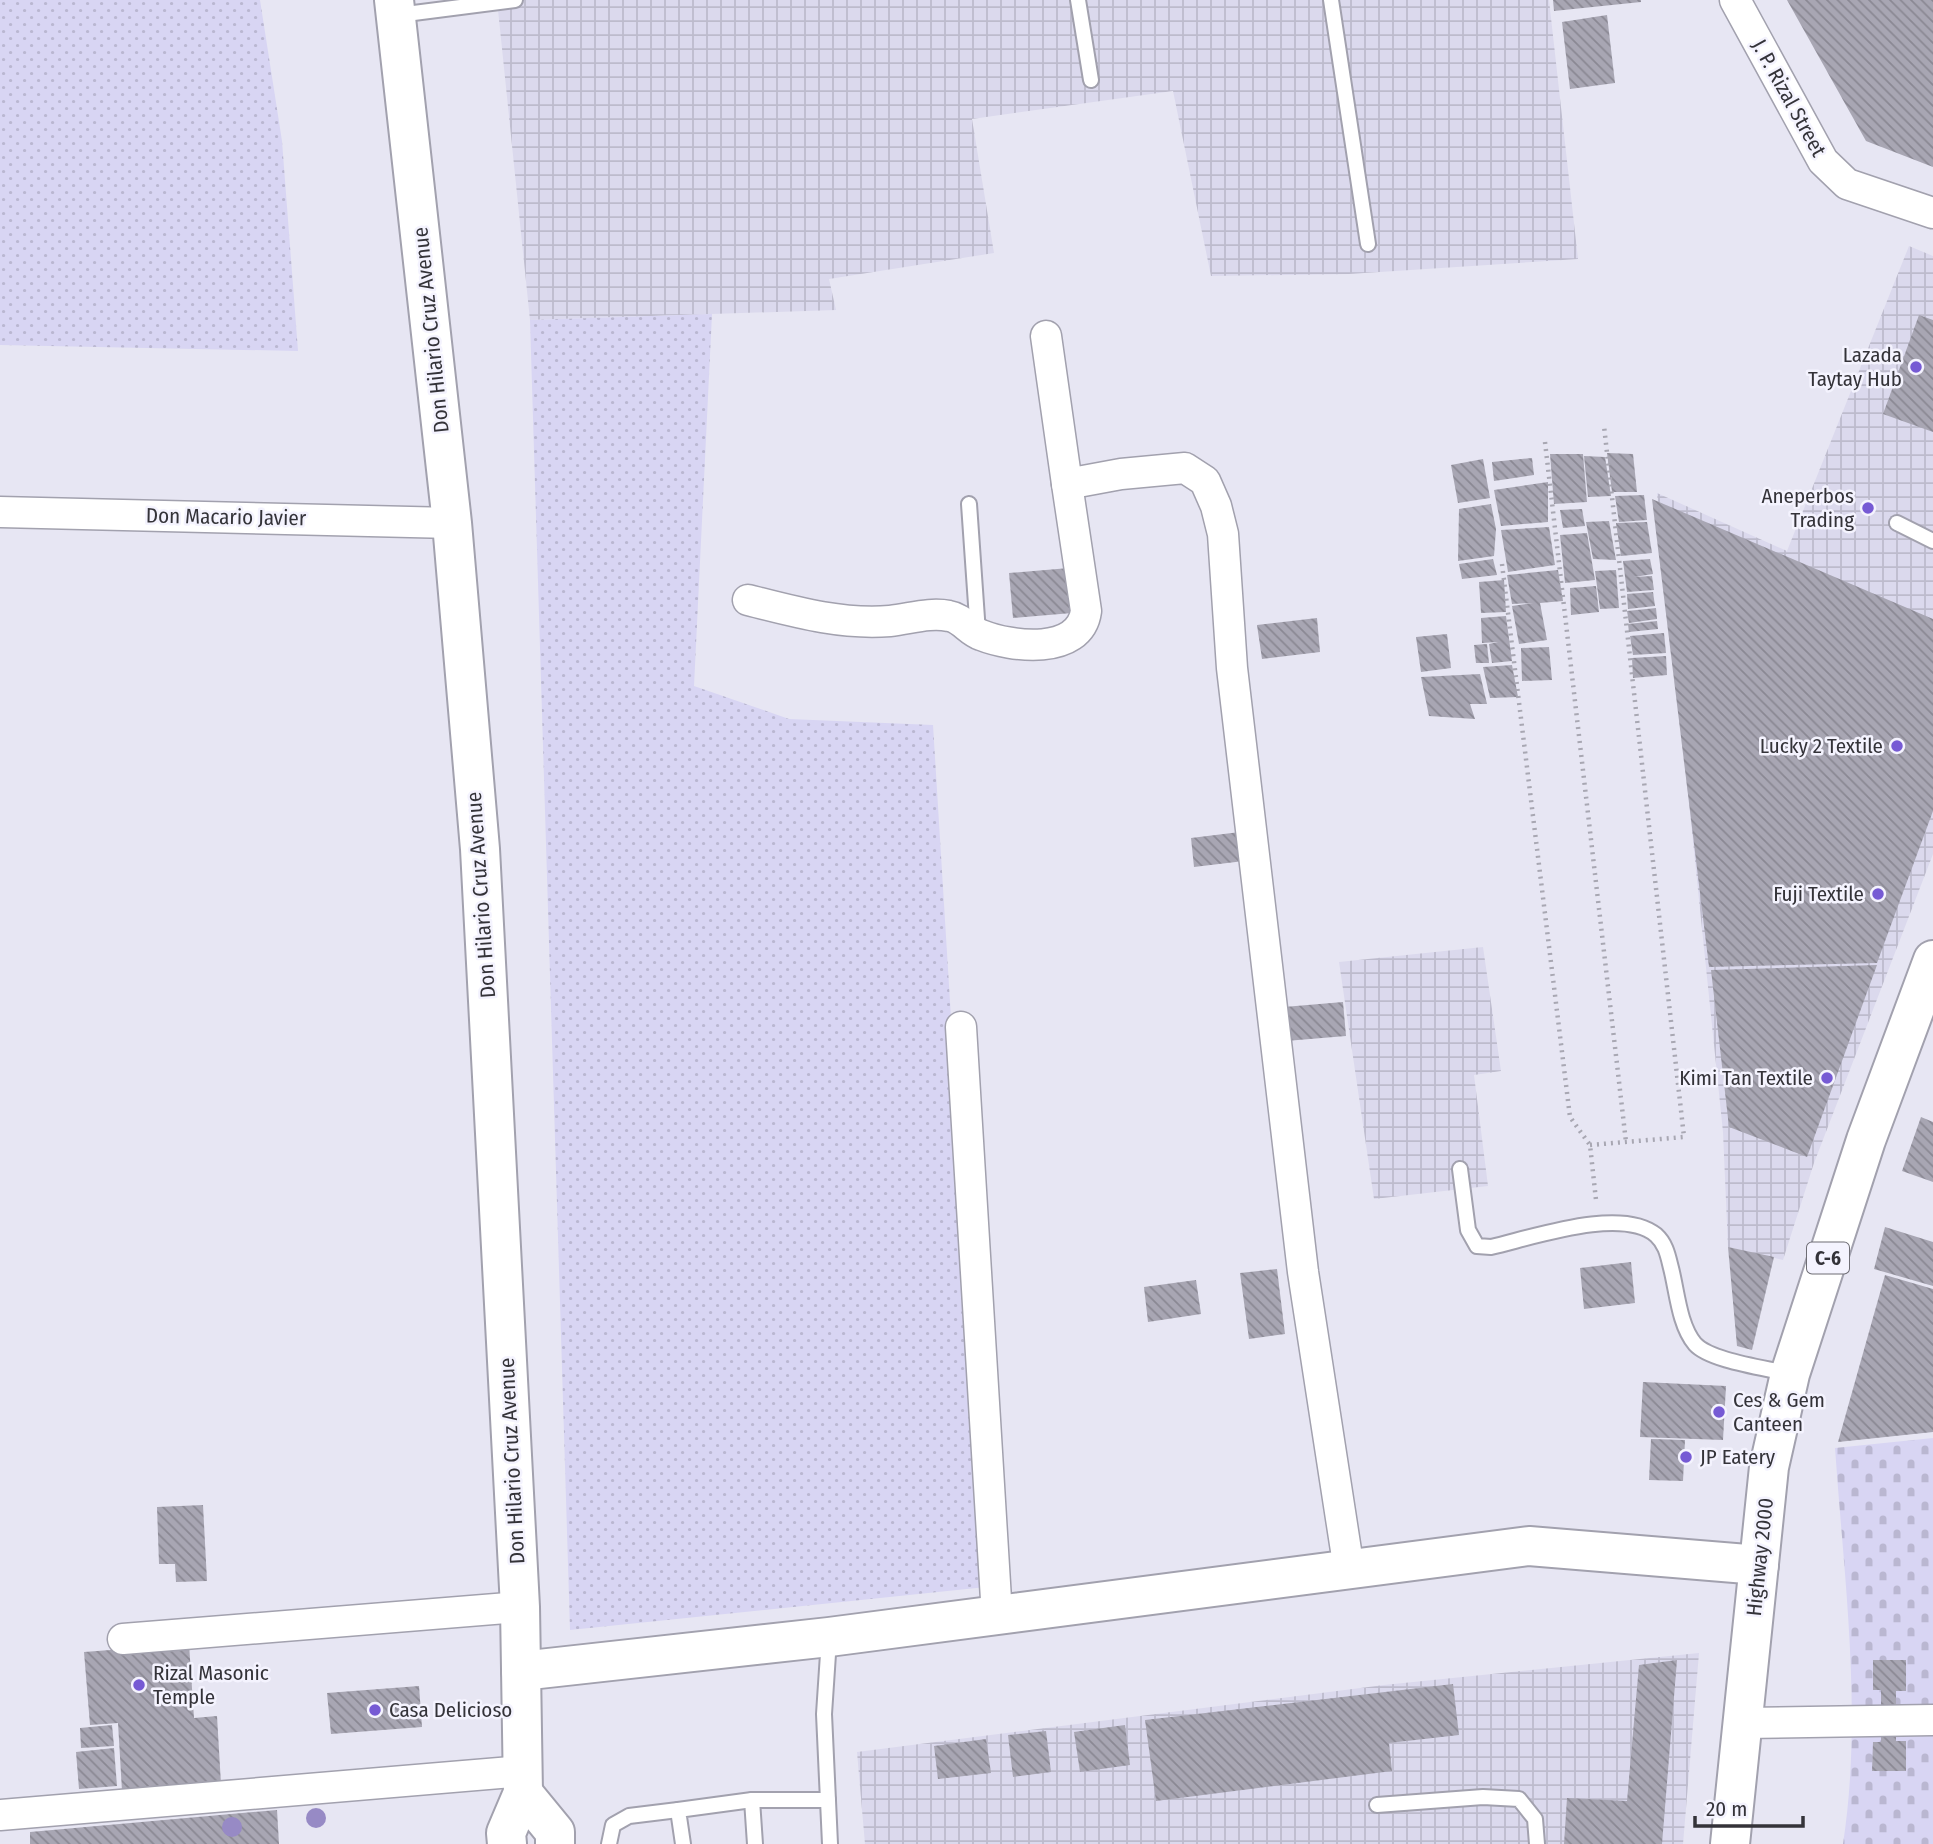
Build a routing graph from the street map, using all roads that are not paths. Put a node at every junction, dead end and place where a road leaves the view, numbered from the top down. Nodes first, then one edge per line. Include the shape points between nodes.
1 (515, 0) edge
2 (1078, 0) edge
3 (1331, 0) edge
4 (1735, 0) edge
5 (395, 8) edge
6 (1091, 80) dead end
7 (1933, 212) edge
8 (1368, 243) dead end
9 (1046, 336) dead end
10 (1067, 484) junction
11 (969, 504) dead end
12 (0, 512) edge
13 (452, 523) junction
14 (1898, 523) dead end
15 (1933, 541) edge
16 (748, 600) dead end
17 (978, 635) junction
18 (1929, 980) edge
19 (961, 1027) dead end
20 (1460, 1170) dead end
21 (1790, 1374) junction
22 (1759, 1565) junction
23 (1349, 1570) junction
24 (520, 1607) junction
25 (997, 1616) junction
26 (829, 1637) junction
27 (123, 1639) dead end
28 (521, 1671) junction
29 (1933, 1720) edge
30 (1744, 1723) junction
31 (523, 1782) junction
32 (752, 1800) junction
33 (828, 1800) junction
34 (1377, 1805) dead end
35 (678, 1810) junction
36 (0, 1815) edge
37 (507, 1844) edge
38 (555, 1844) edge
39 (609, 1844) edge
40 (683, 1844) edge
41 (755, 1844) edge
42 (830, 1844) edge
43 (1538, 1844) edge
44 (1730, 1844) edge

1 - 5 lane
2 - 6 lane
3 - 8 lane
4 - 7 street, J. P. Rizal Street via 1823,161 1847,184
5 - 13 street, Don Hilario Cruz Avenue
9 - 10 street
10 - 17 street via 1086,611 1080,630 1045,643 1013,644
10 - 23 street via 1185,468 1205,481 1216,506 1223,534 1232,668 1303,1272
11 - 17 lane
12 - 13 street, Don Macario Javier
13 - 24 street, Don Hilario Cruz Avenue via 481,863
14 - 15 lane
16 - 17 street via 826,620 951,616
18 - 21 street, Highway 2000 / C-6 via 1866,1140
19 - 25 street
20 - 21 lane via 1468,1230 1477,1246 1491,1247 1598,1223 1639,1226 1667,1250 1685,1328 1695,1345 1708,1354
21 - 22 street, Highway 2000 / C-6 via 1769,1467
22 - 23 street via 1529,1546
22 - 30 street, Highway 2000 / C-6
23 - 25 street
24 - 27 street
24 - 28 street, Don Hilario Cruz Avenue
25 - 26 street
26 - 28 street
26 - 33 lane via 824,1714
28 - 31 street, Don Hilario Cruz Avenue
29 - 30 street
30 - 44 street, Highway 2000 / C-6
31 - 36 street
31 - 37 street, Don Hilario Cruz Avenue via 506,1833
31 - 38 street via 555,1832
32 - 33 lane
32 - 35 lane
32 - 41 lane
33 - 42 lane
34 - 43 lane via 1518,1798 1535,1819
35 - 39 lane via 629,1816 613,1825
35 - 40 lane

